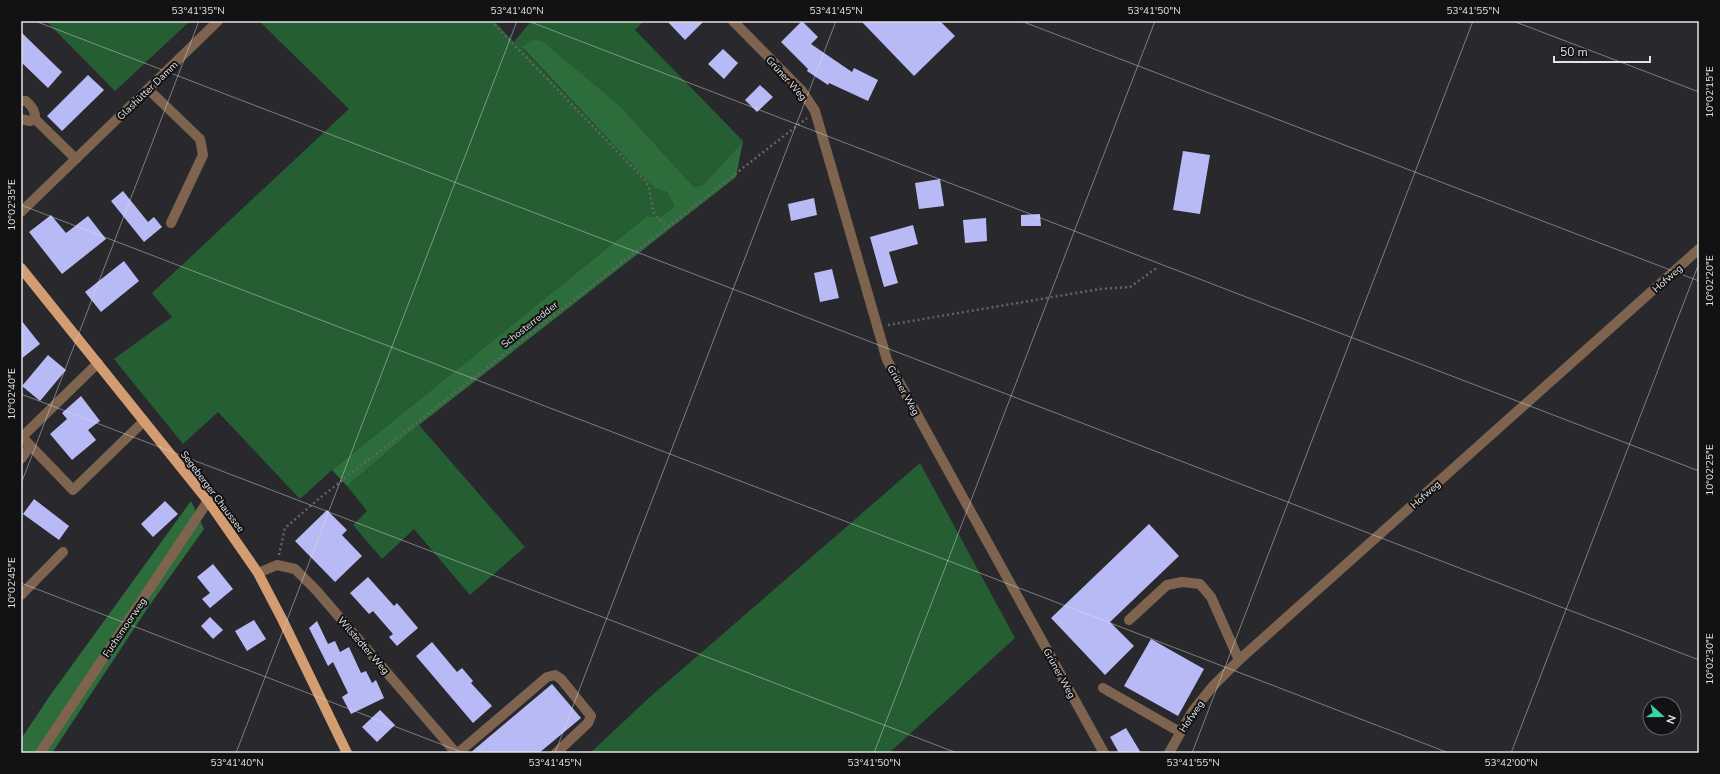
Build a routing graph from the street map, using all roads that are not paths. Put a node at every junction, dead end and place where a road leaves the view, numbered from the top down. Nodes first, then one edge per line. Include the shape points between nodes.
1 (218, 21) edge
2 (733, 21) edge
3 (148, 89) junction
4 (21, 101) edge
5 (21, 119) edge
6 (34, 119) junction
7 (76, 159) junction
8 (21, 212) edge
9 (171, 223) dead end
10 (1699, 249) edge
11 (21, 268) edge
12 (98, 363) junction
13 (144, 421) junction
14 (30, 446) junction
15 (21, 459) edge
16 (208, 501) junction
17 (63, 552) dead end
18 (258, 573) junction
19 (21, 595) edge
20 (1129, 620) dead end
21 (1239, 660) junction
22 (1103, 688) dead end
23 (1180, 732) junction
24 (40, 753) edge
25 (347, 753) edge
26 (457, 753) edge
27 (556, 753) edge
28 (1104, 753) edge
29 (1169, 753) edge

1 - 3 street, Glashütter Damm
2 - 28 street, Grüner Weg via 802,91 815,111 887,360
3 - 7 street, Glashütter Damm
3 - 9 street via 200,139 203,155
4 - 6 street via 26,101 34,109
5 - 6 street
6 - 7 street
7 - 8 street, Glashütter Damm
10 - 21 street, Hofweg
11 - 12 main road, Segeberger Chaussee
12 - 13 main road, Segeberger Chaussee
12 - 14 street via 22,437
13 - 14 street via 73,490
13 - 16 main road, Segeberger Chaussee
14 - 15 street
16 - 18 main road, Segeberger Chaussee
16 - 24 street, Fuchsmoorweg
17 - 19 street
18 - 25 main road, Segeberger Chaussee
18 - 26 street, Wilstedter Weg via 277,565 295,569
20 - 21 street via 1167,585 1182,582 1200,584 1211,597
21 - 23 street, Hofweg via 1213,686
22 - 23 street
23 - 29 street, Hofweg
26 - 27 street via 547,677 555,675 591,716 588,724

